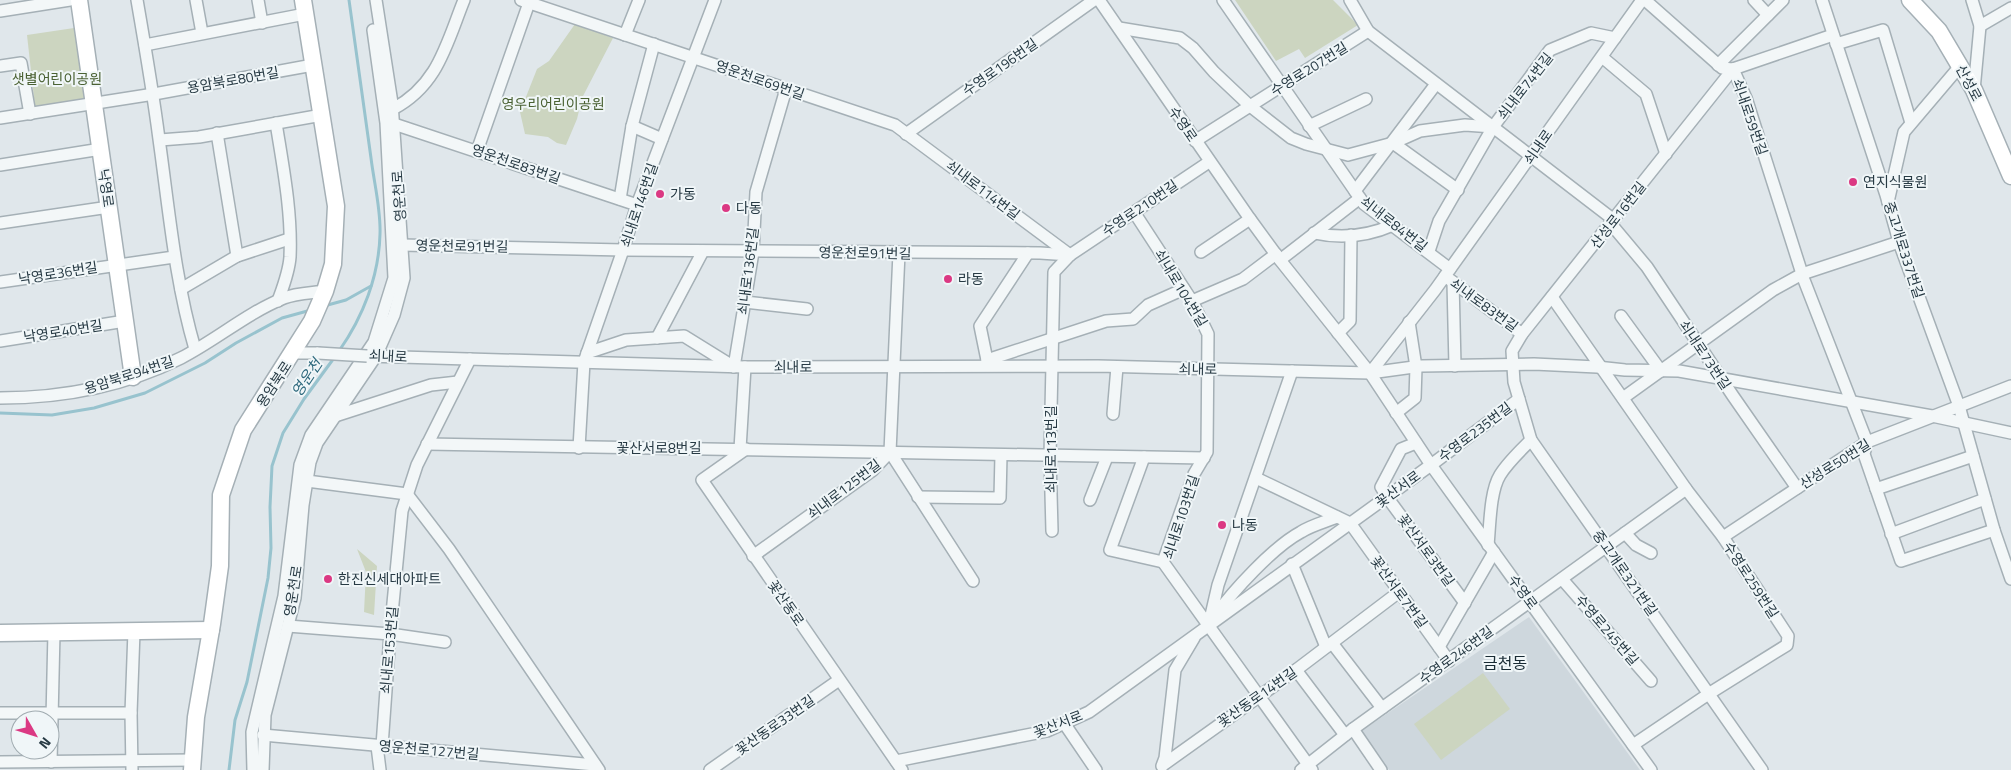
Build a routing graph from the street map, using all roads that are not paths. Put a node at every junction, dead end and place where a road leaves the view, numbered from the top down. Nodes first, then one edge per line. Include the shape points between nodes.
1 (70, 0) edge
2 (79, 0) edge
3 (137, 0) edge
4 (196, 0) edge
5 (258, 0) edge
6 (369, 0) edge
7 (376, 0) edge
8 (464, 0) edge
9 (639, 0) edge
10 (715, 0) edge
11 (1094, 0) edge
12 (1099, 0) edge
13 (1223, 0) edge
14 (1350, 0) edge
15 (1644, 0) edge
16 (1754, 0) edge
17 (1822, 0) edge
18 (1910, 0) edge
19 (1972, 0) edge
20 (526, 1) edge
21 (1775, 6) edge
22 (304, 7) edge
23 (2011, 8) edge
24 (0, 10) edge
25 (262, 23) junction
26 (1980, 26) junction
27 (1118, 28) junction
28 (1368, 32) junction
29 (202, 33) junction
30 (625, 35) junction
31 (1615, 38) junction
32 (1834, 39) junction
33 (654, 44) junction
34 (145, 45) junction
35 (693, 57) junction
36 (1602, 58) junction
37 (1718, 65) junction
38 (0, 66) edge
39 (312, 66) junction
40 (1960, 66) junction
41 (1733, 69) junction
42 (1436, 84) junction
43 (1281, 86) junction
44 (786, 89) junction
45 (1974, 90) junction
46 (154, 94) junction
47 (1366, 99) dead end
48 (95, 104) junction
49 (1250, 106) junction
50 (393, 109) junction
51 (30, 114) junction
52 (322, 115) junction
53 (0, 118) edge
54 (276, 123) junction
55 (1912, 123) junction
56 (394, 124) junction
57 (895, 125) joint
58 (632, 126) junction
59 (1309, 126) junction
60 (1493, 127) junction
61 (217, 133) junction
62 (906, 134) junction
63 (662, 139) junction
64 (160, 140) junction
65 (1194, 141) junction
66 (1393, 143) junction
67 (1325, 149) junction
68 (101, 150) junction
69 (478, 151) junction
70 (1666, 154) junction
71 (1531, 157) junction
72 (1209, 162) junction
73 (0, 165) edge
74 (2011, 176) edge
75 (1458, 190) junction
76 (1357, 195) junction
77 (620, 199) junction
78 (1888, 203) junction
79 (637, 205) junction
80 (109, 207) junction
81 (1134, 212) junction
82 (1250, 219) junction
83 (1612, 222) junction
84 (0, 223) edge
85 (1393, 225) junction
86 (1314, 233) junction
87 (1351, 235) junction
88 (290, 239) junction
89 (1898, 242) junction
90 (402, 245) junction
91 (624, 250) junction
92 (702, 251) junction
93 (1429, 251) junction
94 (753, 252) junction
95 (1201, 252) dead end
96 (899, 253) junction
97 (1028, 253) junction
98 (1070, 255) junction
99 (237, 256) junction
100 (174, 257) junction
101 (1278, 257) junction
102 (117, 264) junction
103 (1802, 274) junction
104 (1449, 276) junction
105 (0, 282) edge
106 (181, 289) junction
107 (1184, 289) junction
108 (325, 291) junction
109 (1552, 297) junction
110 (278, 301) junction
111 (1192, 301) junction
112 (744, 302) junction
113 (807, 309) dead end
114 (1621, 316) dead end
115 (125, 321) junction
116 (1410, 322) junction
117 (1338, 333) junction
118 (1522, 334) junction
119 (657, 338) junction
120 (1052, 339) junction
121 (0, 341) edge
122 (1698, 344) junction
123 (195, 349) junction
124 (294, 352) junction
125 (372, 356) junction
126 (586, 358) junction
127 (470, 360) junction
128 (987, 364) junction
129 (1514, 365) junction
130 (1416, 366) junction
131 (1455, 366) junction
132 (740, 367) junction
133 (1051, 367) junction
134 (1117, 367) junction
135 (894, 368) junction
136 (1602, 368) junction
137 (1209, 369) junction
138 (1661, 370) junction
139 (1292, 371) junction
140 (1370, 373) junction
141 (133, 377) junction
142 (1721, 379) junction
143 (458, 382) junction
144 (2011, 386) edge
145 (0, 398) edge
146 (1623, 398) junction
147 (1519, 399) junction
148 (1852, 403) junction
149 (1958, 406) junction
150 (1396, 413) junction
151 (1113, 414) dead end
152 (335, 416) junction
153 (1932, 416) junction
154 (1964, 424) junction
155 (2011, 433) edge
156 (1532, 440) junction
157 (1867, 442) junction
158 (1416, 443) junction
159 (427, 444) junction
160 (579, 448) junction
161 (743, 449) junction
162 (890, 452) junction
163 (1001, 455) junction
164 (1050, 456) junction
165 (1973, 456) junction
166 (1107, 457) junction
167 (1144, 457) junction
168 (1204, 458) junction
169 (1431, 465) junction
170 (1256, 478) junction
171 (307, 481) junction
172 (1797, 488) junction
173 (1686, 489) junction
174 (1876, 489) junction
175 (407, 494) junction
176 (918, 497) junction
177 (1387, 497) junction
178 (1985, 499) junction
179 (1090, 500) dead end
180 (1337, 517) junction
181 (1350, 523) junction
182 (1994, 530) junction
183 (1052, 531) dead end
184 (1625, 533) junction
185 (1891, 534) junction
186 (1723, 538) junction
187 (1606, 546) junction
188 (1491, 548) junction
189 (1650, 553) dead end
190 (753, 556) junction
191 (1163, 562) junction
192 (1292, 564) junction
193 (1562, 579) junction
194 (2011, 579) edge
195 (973, 581) dead end
196 (1399, 592) junction
197 (1464, 603) junction
198 (1530, 603) junction
199 (1209, 624) junction
200 (288, 626) junction
201 (210, 630) junction
202 (134, 631) junction
203 (54, 632) junction
204 (1197, 632) junction
205 (0, 633) edge
206 (390, 634) junction
207 (445, 642) dead end
208 (1330, 645) junction
209 (1439, 648) junction
210 (1449, 661) junction
211 (1296, 670) junction
212 (839, 680) junction
213 (1651, 681) dead end
214 (1710, 693) junction
215 (1259, 695) junction
216 (1171, 704) joint
217 (1382, 708) junction
218 (52, 710) edge
219 (60, 713) edge
220 (131, 713) junction
221 (1064, 723) junction
222 (1349, 732) junction
223 (263, 735) junction
224 (1633, 745) junction
225 (379, 746) junction
226 (0, 762) edge
227 (59, 765) edge
228 (192, 765) edge
229 (539, 765) edge
230 (133, 766) edge
231 (899, 766) edge
232 (597, 767) edge
233 (1162, 767) edge
234 (1307, 768) edge
235 (254, 770) edge
236 (263, 770) edge
237 (380, 770) edge
238 (710, 770) edge
239 (1096, 770) edge
240 (1381, 770) edge
241 (1651, 770) edge
242 (1762, 770) edge

1 - 24 street
2 - 48 street, 낙영로
3 - 34 street
4 - 29 street
5 - 25 street
6 - 235 street via 386,123 394,278 374,342 311,435 300,465 284,596 252,732
7 - 50 street, 영운천로
8 - 50 street via 426,84
9 - 30 street
10 - 35 street, 쇠내로146번길
11 - 62 street, 수영로196번길
12 - 27 street, 수영로
13 - 43 street, 쇠내로84번길
14 - 28 street
15 - 31 street, 쇠내로
15 - 37 street, 쇠내로59번길
16 - 21 street
17 - 32 street, 중고개로337번길
18 - 40 street, 산성로 via 1939,31
19 - 26 street
20 - 30 street, 영운천로69번길
20 - 69 street, 영운천로69번길
21 - 37 street
22 - 25 street
22 - 39 street, 용암북로
23 - 26 street
25 - 29 street
26 - 45 street
27 - 49 street via 1180,38
27 - 65 street, 수영로
28 - 42 street, 쇠내로74번길
28 - 43 street, 수영로207번길
29 - 34 street
30 - 33 street, 영운천로69번길
31 - 36 street, 쇠내로
31 - 60 street, 쇠내로74번길 via 1591,33 1550,50
32 - 41 street
32 - 55 street via 1883,30
32 - 78 street, 중고개로337번길
33 - 35 street, 영운천로69번길
33 - 58 street
34 - 46 street
35 - 44 street, 영운천로69번길
35 - 63 street, 쇠내로146번길
36 - 70 street via 1646,94
36 - 71 street, 쇠내로
37 - 41 street, 쇠내로59번길
38 - 51 street via 21,63
39 - 46 street, 용암북로80번길
39 - 52 street, 용암북로
40 - 45 street, 산성로
40 - 55 street
41 - 70 street, 산성로16번길
41 - 103 street, 쇠내로59번길 via 1746,98
42 - 60 street, 쇠내로74번길
42 - 66 street
43 - 49 street, 수영로207번길
43 - 59 street, 쇠내로84번길
44 - 57 street, 영운천로69번길
44 - 94 street, 쇠내로136번길 via 756,192
45 - 74 street, 산성로
46 - 48 street, 용암북로80번길
46 - 64 street
47 - 59 street
48 - 51 street, 용암북로80번길
48 - 68 street, 낙영로
49 - 65 street, 수영로207번길
49 - 67 street via 1291,138
50 - 56 street, 영운천로
51 - 53 street, 용암북로80번길
52 - 54 street
52 - 108 street, 용암북로 via 336,206 333,264
54 - 61 street
54 - 88 street via 288,190
55 - 78 street via 1904,132
56 - 69 street, 영운천로83번길
56 - 90 street, 영운천로
57 - 62 street, 쇠내로114번길
58 - 63 street
58 - 77 street
59 - 67 street, 쇠내로84번길
60 - 66 street via 1464,125 1420,131
60 - 71 street, 쇠내로74번길
60 - 75 street, 쇠내로74번길
61 - 64 street
61 - 99 street
62 - 98 street, 쇠내로114번길
63 - 79 street, 쇠내로146번길
64 - 100 street
65 - 72 street, 수영로
66 - 67 street via 1348,155
66 - 75 street
66 - 76 street
67 - 76 street, 쇠내로84번길
68 - 73 street
68 - 80 street, 낙영로
69 - 77 street, 영운천로83번길
70 - 83 street, 산성로16번길
71 - 83 street, 쇠내로73번길
71 - 104 street, 쇠내로
72 - 81 street, 수영로210번길
72 - 82 street, 수영로
75 - 93 street, 쇠내로74번길 via 1439,221
76 - 85 street, 쇠내로84번길
76 - 86 street
77 - 79 street, 영운천로83번길
78 - 89 street, 중고개로337번길
79 - 91 street, 쇠내로146번길
80 - 84 street
80 - 102 street, 낙영로
81 - 98 street, 수영로210번길
81 - 107 street, 쇠내로104번길
82 - 95 street
82 - 101 street, 수영로
83 - 109 street, 산성로16번길
83 - 122 street, 쇠내로73번길 via 1647,267
85 - 87 street via 1374,233
85 - 93 street, 쇠내로84번길
86 - 87 street via 1333,237
86 - 101 street
87 - 117 street via 1350,321
88 - 99 street
88 - 110 street via 286,279
89 - 103 street
89 - 149 street, 중고개로337번길
90 - 91 street, 영운천로91번길
90 - 125 street, 영운천로 via 404,278 394,315
91 - 92 street, 영운천로91번길
91 - 126 street, 쇠내로146번길
92 - 94 street, 영운천로91번길
92 - 119 street
93 - 104 street, 쇠내로84번길
94 - 96 street, 영운천로91번길
94 - 112 street, 쇠내로136번길
96 - 97 street, 영운천로91번길
96 - 135 street, 쇠내로125번길
97 - 98 street, 영운천로91번길
97 - 128 street via 980,326
98 - 120 street, 수영로210번길 via 1054,272
99 - 106 street
100 - 102 street, 낙영로36번길
100 - 106 street
101 - 111 street via 1243,279
101 - 117 street, 수영로
102 - 105 street, 낙영로36번길
102 - 115 street, 낙영로
103 - 122 street via 1773,290
103 - 148 street, 쇠내로59번길
104 - 116 street, 쇠내로
104 - 118 street, 쇠내로83번길
104 - 131 street
106 - 123 street
107 - 111 street, 쇠내로104번길
107 - 120 street via 1148,305 1133,319 1106,321
108 - 110 street, 용암북로94번길
108 - 124 street, 용암북로
109 - 118 street, 산성로16번길
109 - 136 street, 수영로259번길
110 - 123 street, 용암북로94번길
111 - 137 street, 쇠내로104번길 via 1208,334
112 - 113 street
112 - 132 street, 쇠내로136번길
114 - 138 street
115 - 121 street, 낙영로40번길
115 - 141 street, 낙영로
116 - 130 street
116 - 140 street, 쇠내로
117 - 140 street, 수영로
118 - 129 street, 산성로16번길 via 1512,351
119 - 126 street via 626,340
119 - 132 street via 684,336
120 - 128 street
120 - 133 street, 쇠내로113번길
122 - 138 street
122 - 142 street, 쇠내로73번길
123 - 141 street, 용암북로94번길
124 - 125 street, 쇠내로, bridge
124 - 201 street, 용암북로 via 243,430 221,495 220,566
125 - 127 street, 쇠내로
125 - 152 street, 영운천로
126 - 127 street, 쇠내로
126 - 132 street, 쇠내로
126 - 160 street, 쇠내로146번길
127 - 143 street, 쇠내로153번길
128 - 133 street, 쇠내로
128 - 135 street, 쇠내로
129 - 131 street
129 - 136 street
129 - 147 street, 중고개로321번길
130 - 131 street
130 - 140 street
130 - 150 street via 1415,398
132 - 135 street, 쇠내로
132 - 161 street, 쇠내로136번길
133 - 134 street, 쇠내로
133 - 164 street, 쇠내로113번길
134 - 137 street, 쇠내로
134 - 151 street
135 - 162 street, 쇠내로125번길
136 - 138 street
136 - 146 street, 수영로259번길
137 - 139 street, 쇠내로
137 - 168 street, 쇠내로103번길 via 1207,452
138 - 142 street via 1679,370
138 - 146 street
139 - 140 street, 쇠내로
139 - 170 street
140 - 150 street, 수영로
141 - 145 street, 용암북로94번길 via 91,390
142 - 148 street
142 - 172 street, 쇠내로73번길
143 - 152 street via 431,385
143 - 159 street, 쇠내로153번길
144 - 149 street, 산성로50번길
146 - 173 street, 수영로259번길
147 - 156 street, 중고개로321번길
147 - 169 street, 수영로235번길
148 - 153 street
148 - 157 street, 쇠내로59번길
149 - 153 street, 산성로50번길
149 - 154 street, 중고개로337번길
150 - 158 street, 수영로
152 - 171 street, 영운천로 via 317,443
153 - 154 street
153 - 157 street, 산성로50번길
154 - 155 street
154 - 165 street, 중고개로337번길
156 - 187 street, 중고개로321번길
156 - 188 street via 1499,477 1493,497
157 - 172 street, 산성로50번길
157 - 174 street, 쇠내로59번길 via 1864,454
158 - 169 street, 수영로
158 - 177 street via 1401,449 1381,487
159 - 160 street, 꽃산서로8번길
159 - 175 street, 쇠내로153번길
160 - 161 street, 꽃산서로8번길
161 - 162 street, 꽃산서로8번길
161 - 190 street, 꽃산동로 via 702,480
162 - 163 street, 꽃산서로8번길
162 - 176 street
162 - 190 street, 쇠내로125번길 via 873,470
163 - 164 street, 꽃산서로8번길
163 - 176 street via 1000,498
164 - 166 street, 꽃산서로8번길
164 - 183 street, 쇠내로113번길
165 - 174 street
165 - 178 street, 중고개로337번길
166 - 167 street, 꽃산서로8번길
166 - 179 street
167 - 168 street, 꽃산서로8번길
167 - 191 street via 1110,550
168 - 191 street, 쇠내로103번길 via 1194,474
169 - 177 street, 꽃산서로
169 - 188 street, 수영로
170 - 180 street
170 - 199 street via 1218,585
171 - 175 street
171 - 200 street, 영운천로 via 302,505 295,598
172 - 186 street, 산성로50번길
173 - 184 street
173 - 186 street, 수영로259번길
174 - 185 street, 쇠내로59번길
175 - 206 street, 쇠내로153번길 via 402,511
175 - 232 street via 449,549
176 - 195 street
177 - 181 street, 꽃산서로
177 - 197 street, 꽃산서로3번길
178 - 182 street, 중고개로337번길
178 - 185 street
180 - 181 street
180 - 199 street via 1300,532 1268,557 1224,602
181 - 192 street, 꽃산서로
181 - 196 street, 꽃산서로7번길
182 - 185 street, 쇠내로59번길 via 1901,561
182 - 194 street, 중고개로337번길
184 - 187 street
184 - 189 street
186 - 214 street, 수영로259번길 via 1788,636 1787,645
187 - 193 street
187 - 214 street, 중고개로321번길
188 - 197 street
188 - 198 street, 수영로
190 - 212 street, 꽃산동로
191 - 199 street, 쇠내로103번길
192 - 199 street, 꽃산서로
192 - 208 street
193 - 198 street
193 - 213 street, 수영로245번길
196 - 208 street, 꽃산동로14번길
196 - 209 street, 꽃산서로7번길
197 - 209 street
198 - 210 street, 수영로246번길
198 - 224 street, 수영로
199 - 204 street, 꽃산서로
199 - 215 street, 쇠내로103번길
200 - 206 street
200 - 223 street, 영운천로 via 265,715
201 - 202 street
201 - 228 street, 용암북로
202 - 203 street
202 - 220 street
203 - 205 street
203 - 218 street
204 - 216 street, 꽃산서로 via 1175,670
204 - 221 street, 꽃산서로 via 1089,712
206 - 207 street
206 - 225 street, 쇠내로153번길
208 - 211 street, 꽃산동로14번길
208 - 217 street
209 - 210 street, 꽃산서로7번길
210 - 217 street, 수영로246번길
211 - 215 street, 꽃산동로14번길
211 - 222 street
212 - 231 street, 꽃산동로
212 - 238 street, 꽃산동로33번길
214 - 224 street, 수영로259번길
214 - 242 street, 중고개로321번길
215 - 233 street, 꽃산동로14번길
215 - 234 street, 쇠내로103번길
216 - 233 street, 꽃산동로14번길
217 - 222 street, 수영로246번길
219 - 220 street
220 - 230 street
221 - 231 street, 꽃산서로 via 1047,731
221 - 239 street
222 - 234 street, 수영로246번길
222 - 240 street
223 - 225 street, 영운천로127번길
223 - 236 street, 영운천로
224 - 241 street, 수영로
225 - 229 street, 영운천로127번길
225 - 237 street, 쇠내로153번길
226 - 227 street
227 - 230 street
228 - 230 street
229 - 232 street, 영운천로127번길

